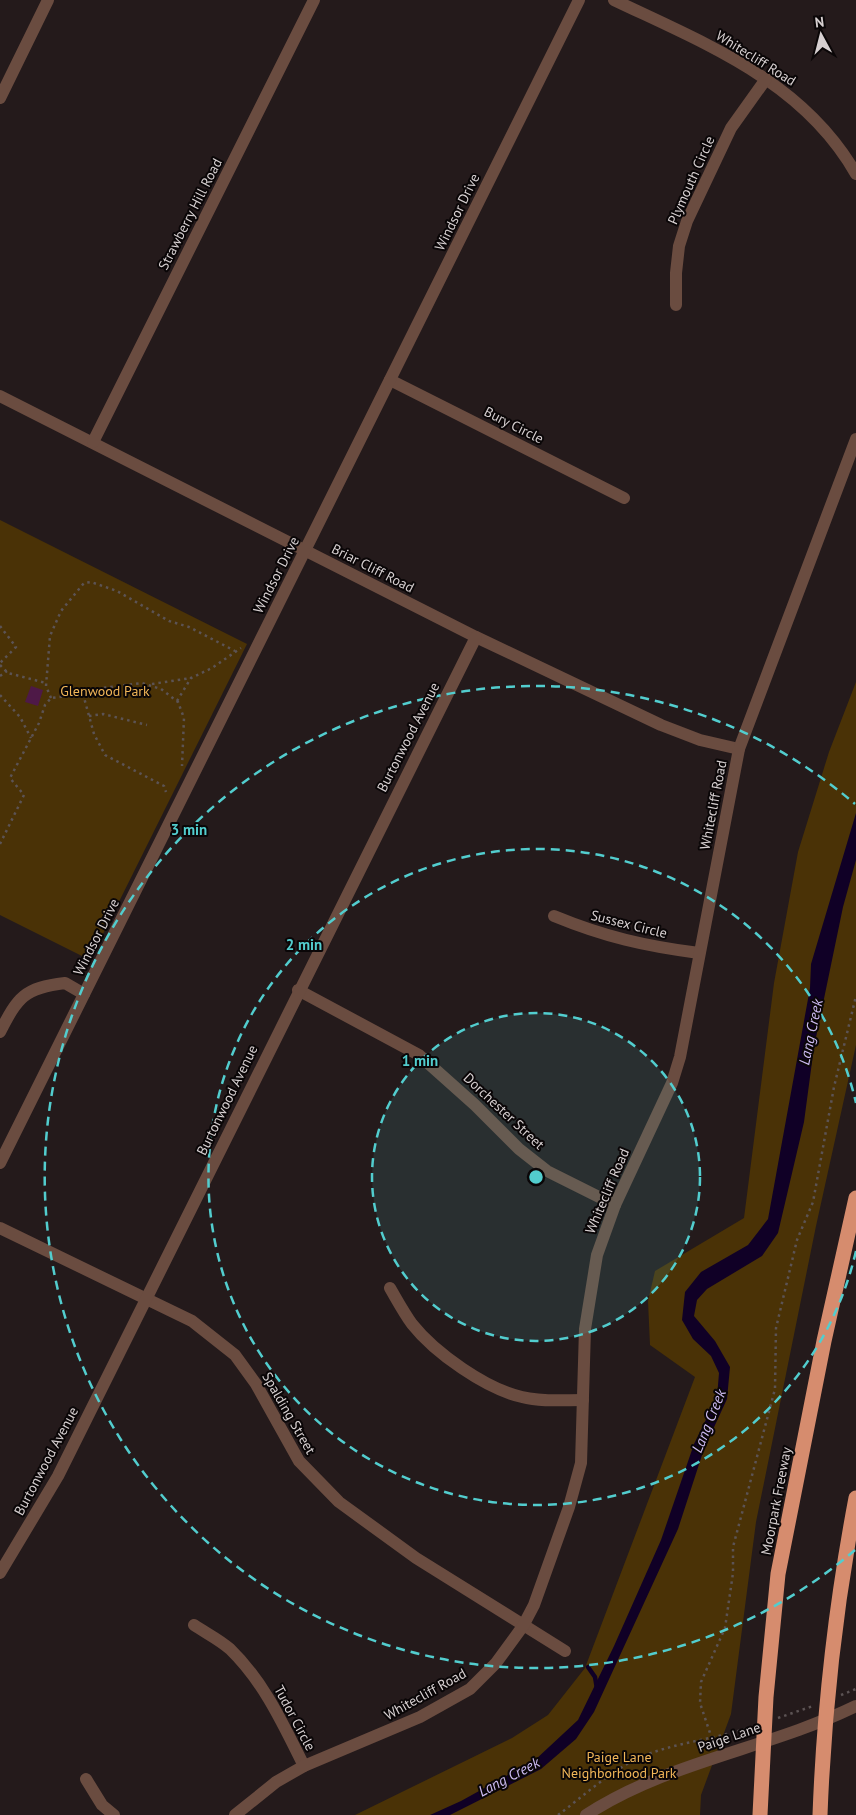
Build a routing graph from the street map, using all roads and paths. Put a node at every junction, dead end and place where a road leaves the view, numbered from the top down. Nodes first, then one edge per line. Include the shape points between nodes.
1 (48, 0) edge
2 (314, 0) edge
3 (579, 0) edge
4 (614, 0) edge
5 (766, 78) junction
6 (0, 98) edge
7 (856, 174) edge
8 (676, 305) dead end
9 (390, 380) junction
10 (0, 396) edge
11 (856, 439) edge
12 (93, 442) junction
13 (624, 498) dead end
14 (306, 550) junction
15 (0, 626) edge
16 (476, 637) junction
17 (243, 647) dead end
18 (235, 651) junction
19 (0, 664) edge
20 (7, 671) junction
21 (0, 676) edge
22 (190, 678) junction
23 (46, 683) junction
24 (150, 684) junction
25 (83, 694) junction
26 (0, 695) edge
27 (51, 698) junction
28 (177, 701) junction
29 (89, 716) junction
30 (147, 724) dead end
31 (31, 739) junction
32 (739, 749) junction
33 (181, 770) dead end
34 (166, 792) dead end
35 (0, 844) edge
36 (554, 916) dead end
37 (699, 953) junction
38 (298, 990) junction
39 (84, 994) junction
40 (856, 996) edge
41 (0, 1032) edge
42 (0, 1163) edge
43 (856, 1198) edge
44 (615, 1205) junction
45 (0, 1228) edge
46 (390, 1288) dead end
47 (146, 1300) junction
48 (583, 1400) junction
49 (856, 1498) edge
50 (0, 1573) edge
51 (194, 1626) dead end
52 (523, 1626) junction
53 (565, 1651) dead end
54 (856, 1689) edge
55 (837, 1696) dead end
56 (820, 1703) dead end
57 (856, 1706) edge
58 (775, 1719) dead end
59 (757, 1725) dead end
60 (712, 1739) junction
61 (716, 1757) junction
62 (304, 1766) junction
63 (86, 1779) dead end
64 (114, 1815) edge
65 (235, 1815) edge
66 (558, 1815) edge
67 (586, 1815) edge
68 (760, 1815) edge
69 (820, 1815) edge

1 - 6 street
2 - 12 street, Strawberry Hill Road
3 - 9 street, Windsor Drive
4 - 5 street, Whitecliff Road via 709,45
5 - 7 street, Whitecliff Road via 785,91 826,131
5 - 8 street, Plymouth Circle via 732,128 687,221 679,246
9 - 13 street, Bury Circle
9 - 14 street, Windsor Drive
10 - 12 street, Briar Cliff Road
11 - 32 street, Whitecliff Road
12 - 14 street, Briar Cliff Road
14 - 16 street, Briar Cliff Road
14 - 39 street, Windsor Drive
15 - 19 path via 16,647
16 - 32 street, Briar Cliff Road via 661,725 700,740
16 - 38 street, Burtonwood Avenue
17 - 18 path
18 - 22 path via 212,668
18 - 23 path via 117,591 91,582 80,586 54,624 47,655
19 - 20 path
20 - 21 path
20 - 23 path
22 - 24 path
22 - 28 path
23 - 27 path
24 - 25 path via 102,688
24 - 28 path
25 - 27 path
25 - 29 path
26 - 31 path via 20,717
27 - 31 path
28 - 33 path via 184,718
29 - 30 path via 102,714
29 - 34 path via 105,755 164,786
31 - 35 path via 10,778 24,795
32 - 37 street, Whitecliff Road
36 - 37 street, Sussex Circle via 615,939
37 - 44 street, Whitecliff Road via 680,1057 672,1083
38 - 44 street, Dorchester Street via 419,1055 519,1149 579,1188
38 - 47 street, Burtonwood Avenue
39 - 41 street via 65,983 33,989 15,1002
39 - 42 street, Windsor Drive
40 - 60 path via 834,1087 813,1202 797,1240 776,1328 775,1389 733,1548 725,1628 701,1682 700,1703
43 - 68 highway, Moorpark Freeway via 778,1574 766,1697
44 - 48 street, Whitecliff Road via 597,1255 590,1287
45 - 47 street, Spalding Street
46 - 48 street via 422,1335 456,1363 494,1387 523,1398
47 - 50 street, Burtonwood Avenue via 58,1476
47 - 52 street, Spalding Street via 192,1321 235,1355 256,1384 299,1461 339,1502 416,1558
48 - 52 street, Whitecliff Road via 581,1463 576,1487 534,1605
49 - 69 highway via 829,1676
51 - 62 street, Tudor Circle via 228,1648 249,1670 274,1704
52 - 53 street, Spalding Street
52 - 62 street, Whitecliff Road via 496,1663 470,1689 420,1717
54 - 55 path
56 - 58 path
57 - 61 street, Paige Lane
59 - 60 path
60 - 61 path
60 - 66 path via 663,1750 630,1762
61 - 67 street, Paige Lane via 634,1788
62 - 65 street, Whitecliff Road via 276,1782
63 - 64 street via 102,1805

